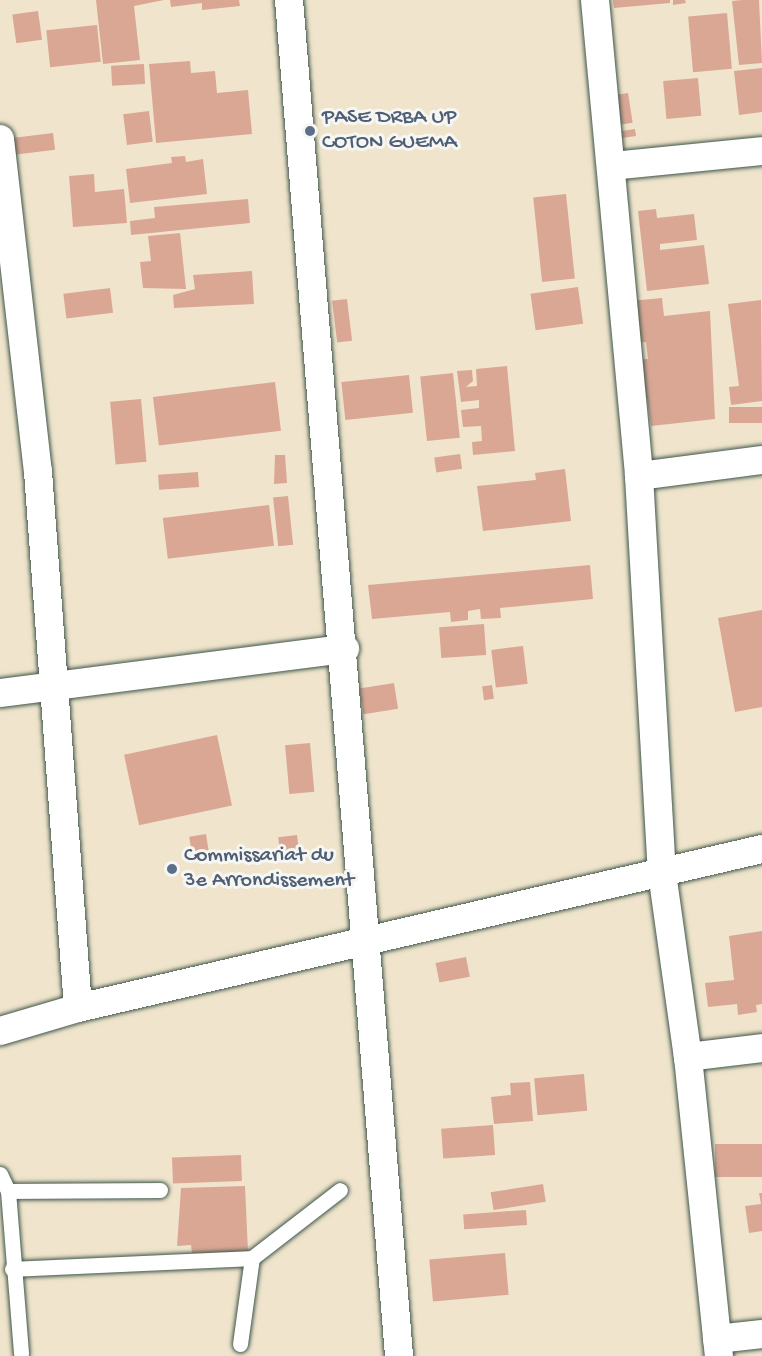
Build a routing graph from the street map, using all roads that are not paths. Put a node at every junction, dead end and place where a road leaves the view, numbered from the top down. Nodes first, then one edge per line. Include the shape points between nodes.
1 (289, 0) edge
2 (595, 0) edge
3 (0, 139) edge
4 (762, 151) edge
5 (612, 166) junction
6 (762, 460) edge
7 (639, 476) junction
8 (345, 649) junction
9 (54, 688) junction
10 (0, 693) edge
11 (762, 849) edge
12 (662, 873) junction
13 (368, 941) junction
14 (78, 1008) junction
15 (0, 1031) edge
16 (762, 1048) edge
17 (688, 1057) junction
18 (0, 1174) edge
19 (160, 1190) dead end
20 (340, 1190) dead end
21 (8, 1191) junction
22 (252, 1258) junction
23 (12, 1269) junction
24 (762, 1334) edge
25 (240, 1344) dead end
26 (718, 1347) edge
27 (21, 1353) dead end
28 (399, 1356) edge

1 - 8 street
2 - 5 street
3 - 9 street via 38,472
4 - 5 street
5 - 7 street
6 - 7 street
7 - 12 street
8 - 9 street
8 - 13 street
9 - 10 street
9 - 14 street
11 - 12 street
12 - 13 street
12 - 17 street
13 - 14 street
13 - 28 street
14 - 15 street
16 - 17 street
17 - 26 street
18 - 21 lane
19 - 21 lane
20 - 22 lane
21 - 23 lane
22 - 23 lane
22 - 25 lane
23 - 27 lane
24 - 26 street

